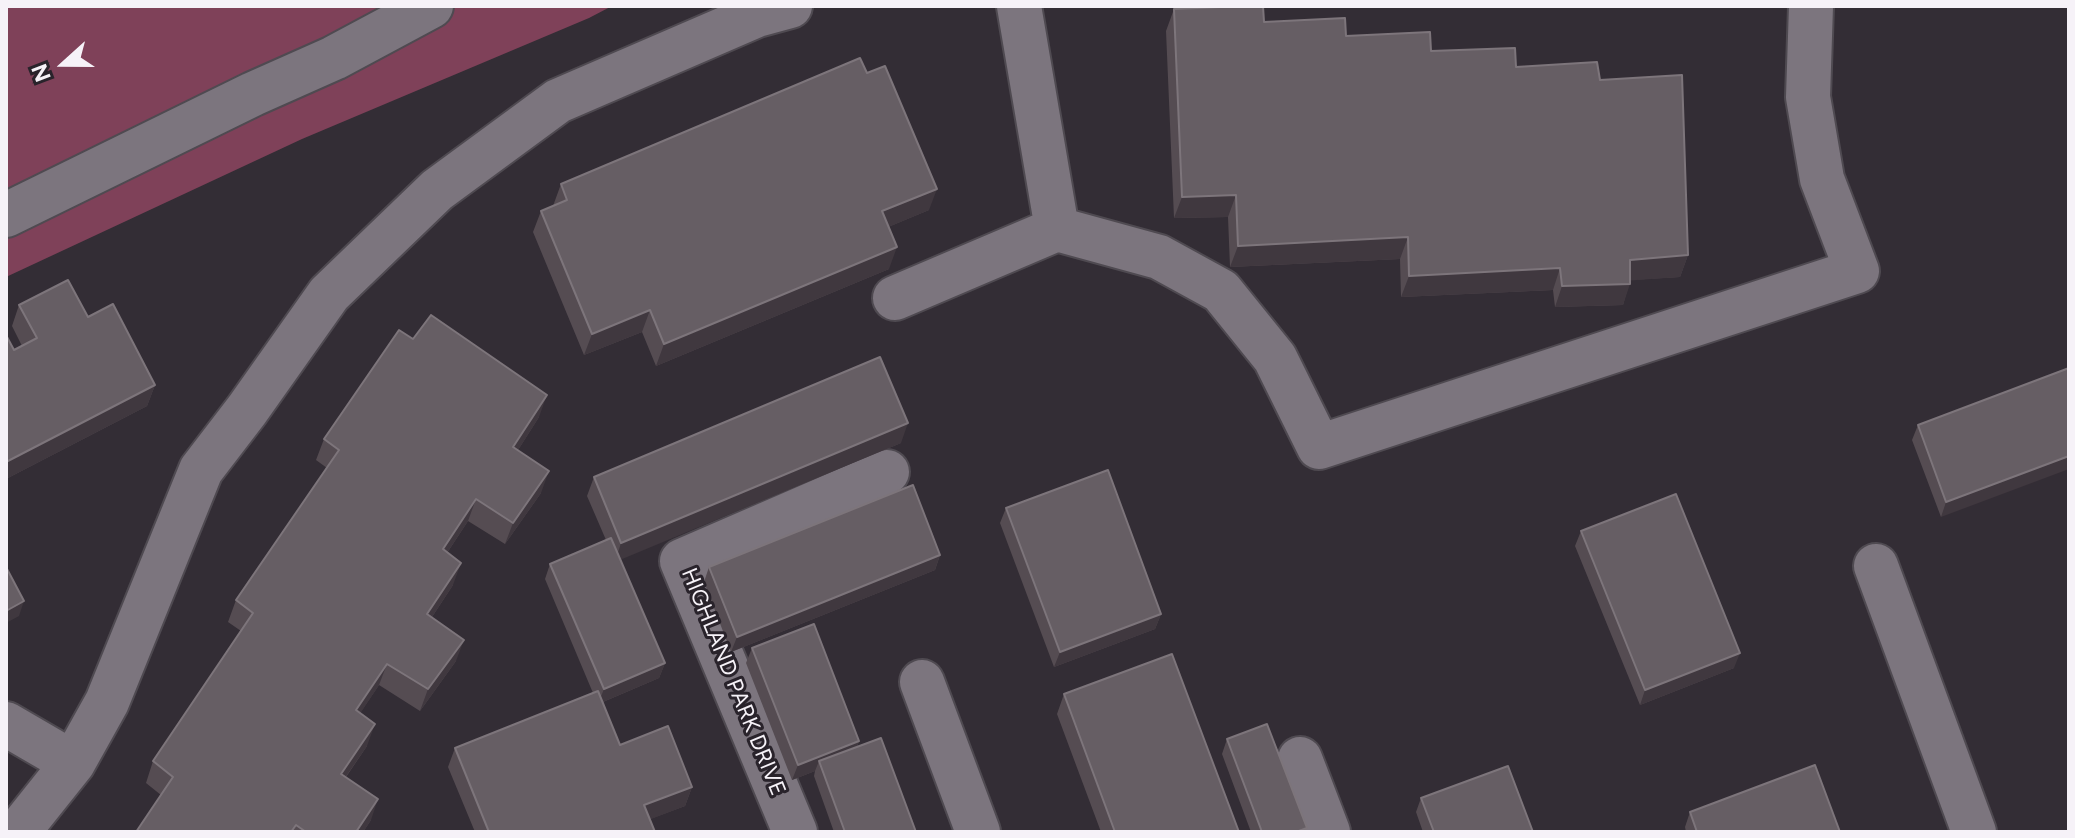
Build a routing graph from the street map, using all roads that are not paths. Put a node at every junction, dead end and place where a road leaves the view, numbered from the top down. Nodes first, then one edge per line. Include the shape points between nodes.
1 (431, 6) edge
2 (790, 6) edge
3 (1019, 6) edge
4 (1811, 6) edge
5 (713, 20) edge
6 (6, 215) edge
7 (1057, 229) junction
8 (895, 298) dead end
9 (887, 472) dead end
10 (1876, 566) dead end
11 (922, 682) dead end
12 (6, 724) edge
13 (1300, 759) dead end
14 (73, 763) junction
15 (18, 832) edge
16 (795, 832) edge
17 (978, 832) edge
18 (1328, 832) edge
19 (1974, 832) edge

1 - 6 street
2 - 5 street
3 - 7 street
4 - 7 street via 1808,97 1822,179 1857,271 1319,447 1275,358 1221,291 1159,257
5 - 14 street via 558,101 437,190 329,294 201,470 107,702
7 - 8 street
9 - 16 street, HIGHLAND PARK DRIVE via 682,561
10 - 19 street
11 - 17 street
12 - 14 street
13 - 18 street
14 - 15 street

